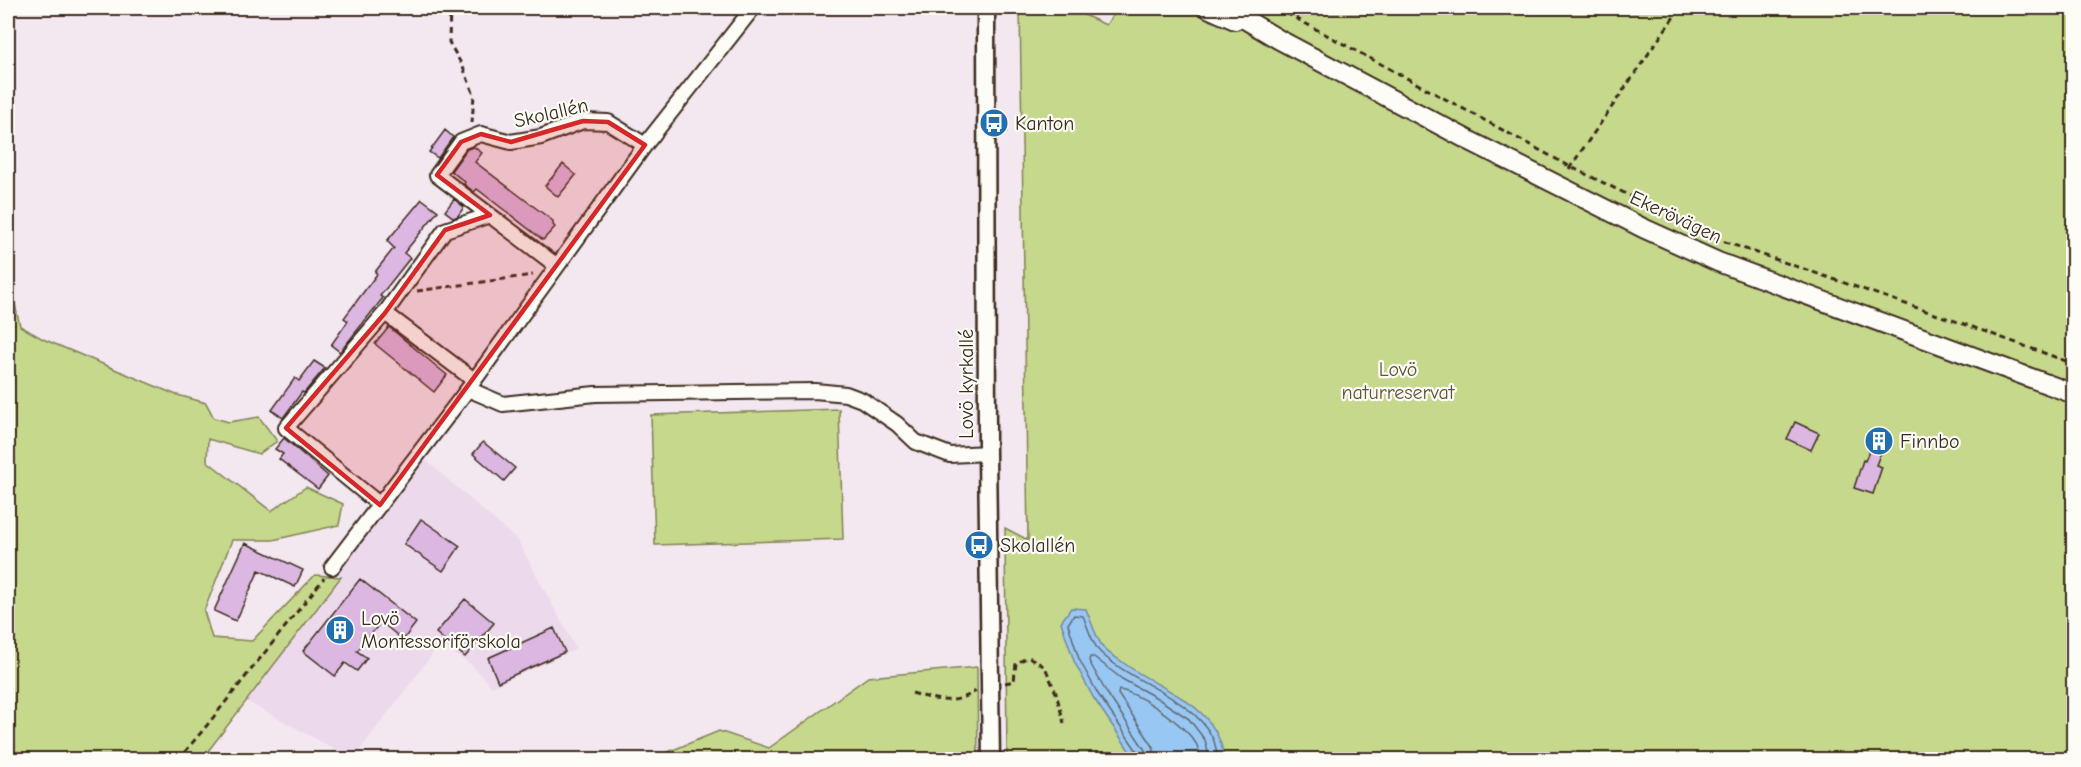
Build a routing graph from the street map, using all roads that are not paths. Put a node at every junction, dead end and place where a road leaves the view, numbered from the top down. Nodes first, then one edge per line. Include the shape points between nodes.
1 (753, 8) edge
2 (986, 8) edge
3 (1208, 8) edge
4 (1226, 8) edge
5 (1278, 39) junction
6 (645, 145) junction
7 (490, 215) junction
8 (555, 269) junction
9 (385, 313) junction
10 (471, 384) junction
11 (2073, 394) edge
12 (987, 453) junction
13 (380, 505) junction
14 (332, 567) road end
15 (991, 759) edge

1 - 6 street
2 - 12 street, Lovö kyrkallé
3 - 5 main road, Ekerövägen
4 - 5 main road, Ekerövägen
5 - 11 main road, Ekerövägen via 1470,141 1718,262
6 - 7 street, Skolallén via 608,122 583,121 541,137 511,142 481,134 461,142 437,175
6 - 8 street
7 - 8 street
7 - 9 street via 445,230
8 - 10 street
9 - 10 street
9 - 13 street via 286,428
10 - 12 street via 503,404 595,394 846,394 897,424 916,442 950,455
10 - 13 street
12 - 15 street, Lovö kyrkallé
13 - 14 street

